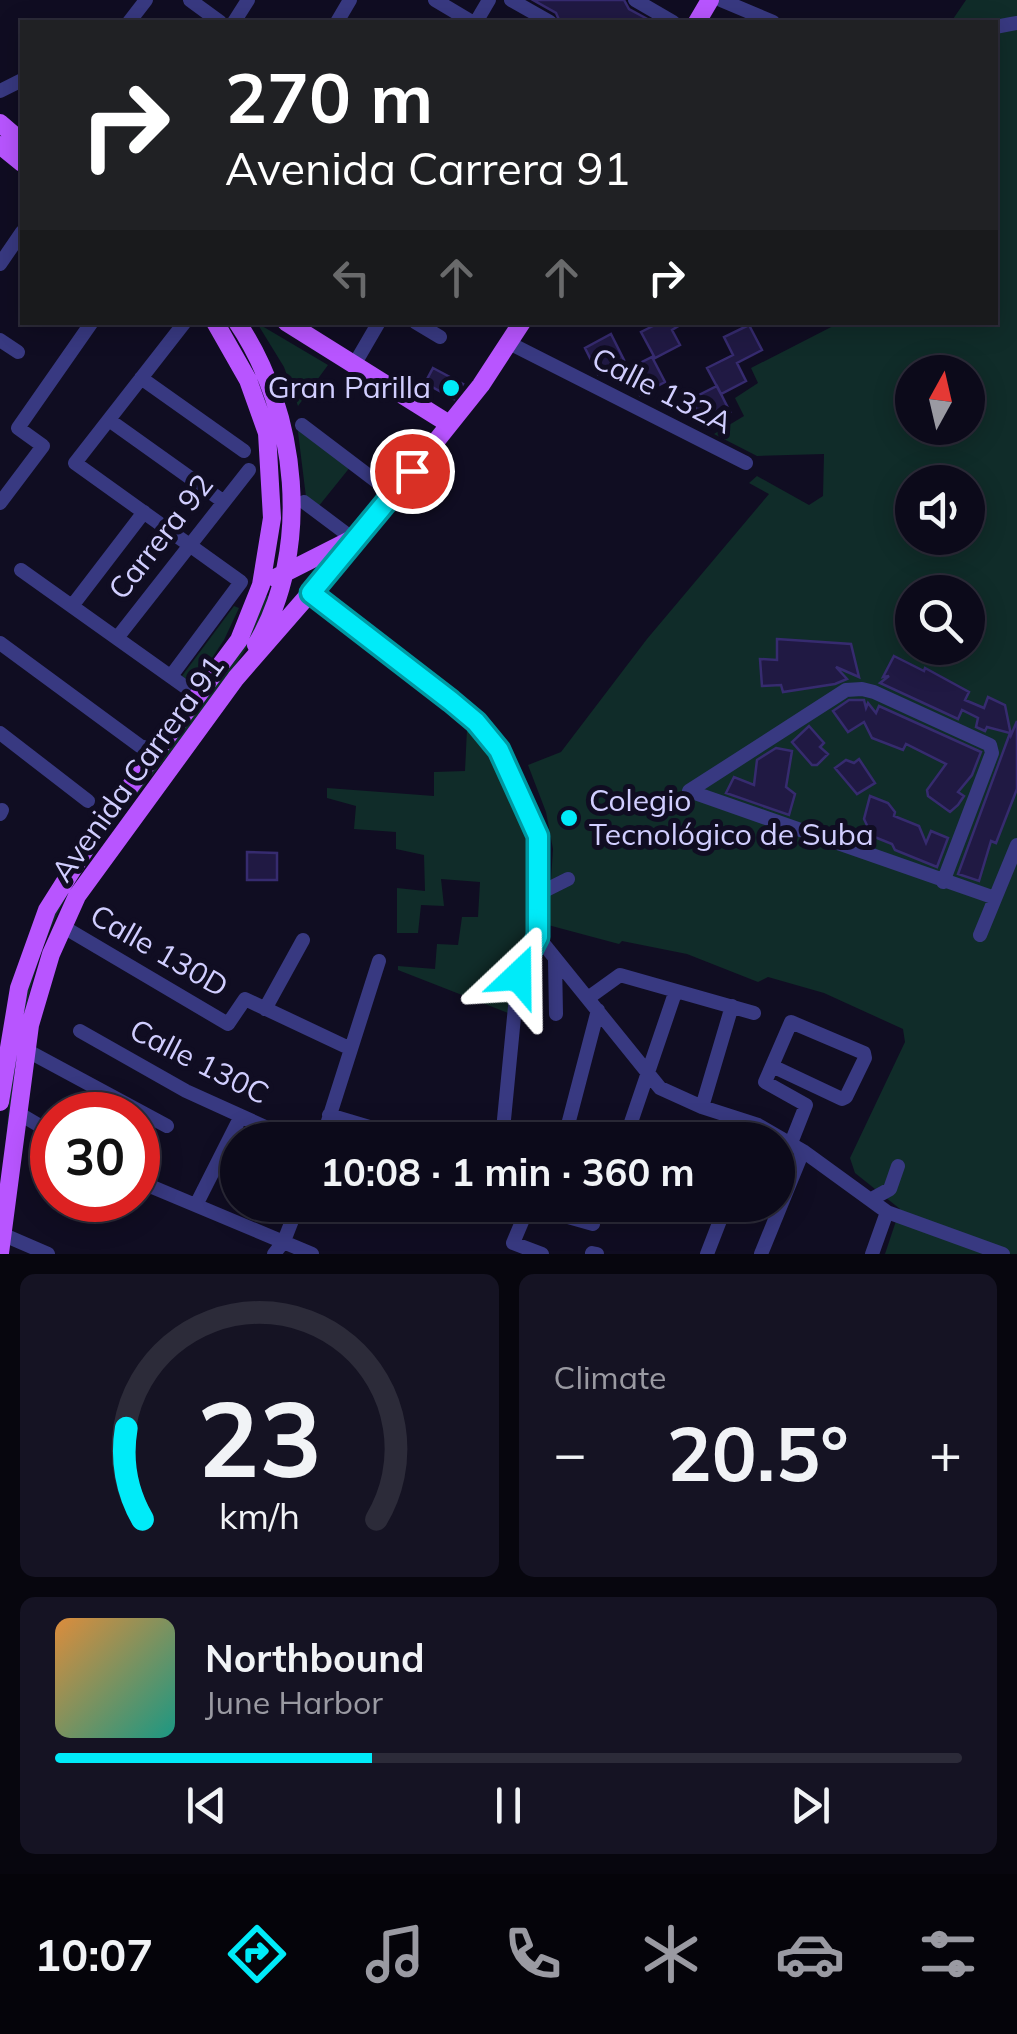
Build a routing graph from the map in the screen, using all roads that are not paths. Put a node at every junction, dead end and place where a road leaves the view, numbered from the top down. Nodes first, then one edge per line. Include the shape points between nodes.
1 (146, 0) edge
2 (190, 0) edge
3 (437, 0) edge
4 (511, 0) edge
5 (636, 0) edge
6 (721, 0) edge
7 (131, 20) edge
8 (217, 20) edge
9 (471, 20) edge
10 (546, 20) edge
11 (670, 20) edge
12 (768, 20) edge
13 (0, 124) edge
14 (20, 140) edge
15 (0, 145) edge
16 (20, 161) edge
17 (20, 239) edge
18 (0, 264) edge
19 (90, 325) edge
20 (184, 325) edge
21 (216, 325) edge
22 (239, 325) edge
23 (291, 325) edge
24 (377, 325) edge
25 (419, 325) edge
26 (520, 325) edge
27 (440, 337) dead end
28 (0, 340) edge
29 (508, 344) junction
30 (18, 352) dead end
31 (354, 365) junction
32 (142, 378) junction
33 (109, 420) junction
34 (449, 424) junction
35 (302, 425) dead end
36 (244, 451) dead end
37 (741, 462) dead end
38 (249, 470) dead end
39 (393, 494) junction
40 (224, 502) junction
41 (304, 502) dead end
42 (0, 503) edge
43 (144, 512) junction
44 (358, 534) junction
45 (190, 545) junction
46 (21, 570) dead end
47 (283, 574) junction
48 (261, 584) junction
49 (311, 593) junction
50 (72, 606) junction
51 (117, 638) junction
52 (0, 642) edge
53 (170, 676) junction
54 (236, 678) junction
55 (198, 696) junction
56 (0, 733) edge
57 (158, 752) junction
58 (88, 801) dead end
59 (1017, 845) edge
60 (568, 879) dead end
61 (943, 882) junction
62 (538, 894) junction
63 (995, 898) junction
64 (62, 926) junction
65 (980, 935) dead end
66 (538, 937) junction
67 (303, 940) dead end
68 (379, 961) dead end
69 (556, 961) junction
70 (675, 993) junction
71 (593, 1004) junction
72 (732, 1006) junction
73 (265, 1008) junction
74 (754, 1013) dead end
75 (556, 1014) dead end
76 (80, 1031) dead end
77 (4, 1037) edge
78 (351, 1049) junction
79 (26, 1050) junction
80 (772, 1066) junction
81 (2, 1072) edge
82 (648, 1076) junction
83 (0, 1102) edge
84 (702, 1107) junction
85 (18, 1113) junction
86 (241, 1116) junction
87 (330, 1116) junction
88 (30, 1120) edge
89 (239, 1122) edge
90 (254, 1122) edge
91 (328, 1122) edge
92 (352, 1122) edge
93 (504, 1122) edge
94 (568, 1122) edge
95 (631, 1122) edge
96 (733, 1122) edge
97 (166, 1126) dead end
98 (797, 1147) junction
99 (220, 1164) edge
100 (898, 1166) dead end
101 (160, 1191) edge
102 (870, 1200) junction
103 (196, 1206) junction
104 (887, 1212) junction
105 (291, 1222) edge
106 (522, 1222) edge
107 (586, 1222) edge
108 (719, 1222) edge
109 (593, 1224) dead end
110 (284, 1241) junction
111 (2, 1244) edge
112 (48, 1254) edge
113 (274, 1254) edge
114 (312, 1254) edge
115 (542, 1254) edge
116 (707, 1254) edge
117 (761, 1254) edge
118 (873, 1254) edge
119 (1003, 1254) edge

1 - 7 street
2 - 8 street
3 - 9 street
4 - 10 street
5 - 11 street
6 - 12 street
13 - 14 main road
15 - 16 main road
17 - 18 street
19 - 42 street via 18,428 43,446
20 - 32 street
21 - 48 main road via 248,380 267,433 273,500
22 - 47 main road via 272,387 286,438 291,512
23 - 31 main road
24 - 31 street
25 - 27 street
26 - 29 main road, Avenida Carrera 91
28 - 30 street
29 - 34 main road, Avenida Carrera 91
29 - 37 street, Calle 132A via 556,361
31 - 34 main road
32 - 33 street
32 - 36 street
33 - 40 street
33 - 43 street via 75,463
34 - 39 main road, Avenida Carrera 91
35 - 39 street
38 - 40 street, Carrera 92
39 - 44 main road, Avenida Carrera 91
40 - 45 street, Carrera 92
41 - 44 street
43 - 45 street
43 - 50 street
44 - 47 main road, Avenida Carrera 91
44 - 49 main road, Avenida Carrera 91
45 - 51 street, Carrera 92
45 - 53 street via 241,582
46 - 50 street
47 - 48 main road, Avenida Carrera 91
47 - 54 main road via 268,622
48 - 55 main road, Avenida Carrera 91 via 238,640
49 - 54 main road, Avenida Carrera 91
49 - 62 street via 451,701 499,750 538,836
50 - 51 street
51 - 53 street
52 - 57 street via 140,746
53 - 55 street
54 - 64 main road, Avenida Carrera 91 via 100,861
55 - 57 main road, Avenida Carrera 91
56 - 58 street
57 - 77 main road, Avenida Carrera 91 via 47,910
59 - 63 street
60 - 62 street
61 - 61 street via 990,745 874,692 846,690 689,792
61 - 63 street
62 - 66 street
63 - 65 street
64 - 73 street, Calle 130D via 228,1024 245,999
64 - 79 main road, Avenida Carrera 91
66 - 69 street
66 - 93 street via 518,976
67 - 73 street
68 - 78 street
69 - 71 street
69 - 75 street
70 - 71 street via 620,975
70 - 72 street
70 - 82 street
71 - 82 street
71 - 94 street
72 - 74 street
72 - 84 street
73 - 78 street, Calle 130D
76 - 86 street, Calle 130C
77 - 81 main road, Avenida Carrera 91
78 - 87 street
79 - 85 main road, Avenida Carrera 91
79 - 97 street
80 - 80 street via 791,1022 860,1049 865,1058 846,1097 838,1098
80 - 98 street via 765,1082 806,1105
81 - 83 main road, Avenida Carrera 91
82 - 84 street
82 - 95 street
84 - 96 street
85 - 88 street
85 - 111 main road, Avenida Carrera 91
86 - 89 street
86 - 90 street, Calle 130C
87 - 91 street
87 - 92 street
98 - 102 street
98 - 117 street
99 - 103 street
100 - 102 street via 890,1189
101 - 103 street
102 - 104 street
103 - 110 street
104 - 118 street
104 - 119 street
105 - 110 street
106 - 115 street via 513,1244
107 - 109 street
108 - 116 street
110 - 113 street
110 - 114 street
111 - 112 street

